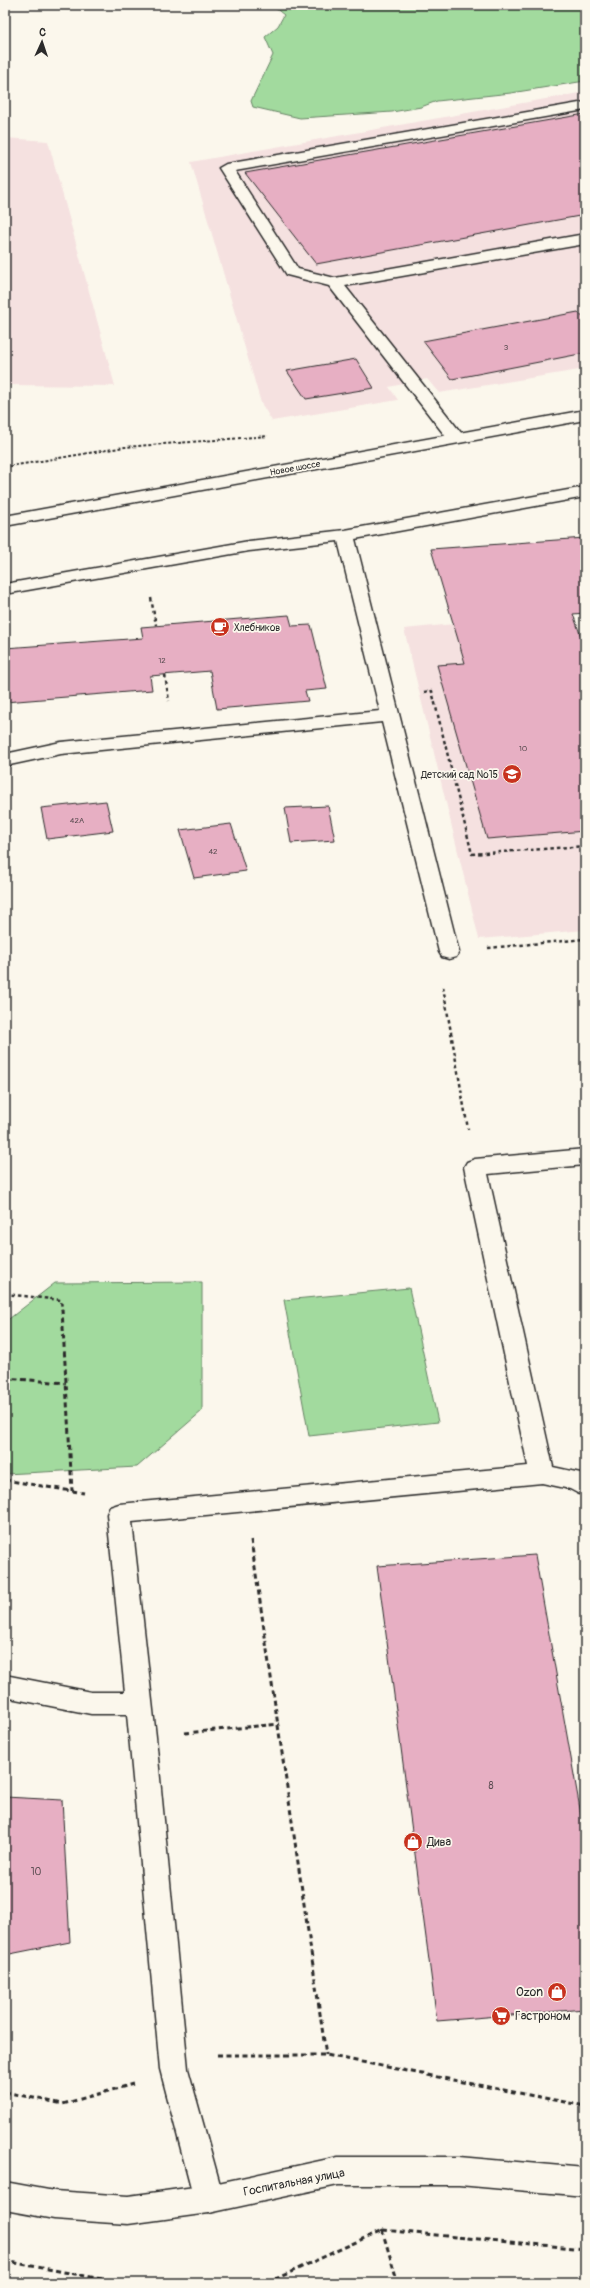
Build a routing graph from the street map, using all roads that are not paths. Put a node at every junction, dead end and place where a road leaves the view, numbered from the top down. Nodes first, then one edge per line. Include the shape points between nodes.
1 (585, 106) edge
2 (585, 239) edge
3 (335, 283) junction
4 (585, 414) edge
5 (456, 438) junction
6 (585, 492) edge
7 (5, 521) edge
8 (345, 535) junction
9 (5, 589) edge
10 (391, 716) junction
11 (5, 760) edge
12 (449, 952) road end
13 (585, 1157) edge
14 (542, 1474) junction
15 (585, 1487) edge
16 (5, 1686) edge
17 (139, 1703) junction
18 (585, 2182) edge
19 (5, 2196) edge
20 (209, 2199) junction

1 - 3 street via 226,168 292,272
2 - 3 street
3 - 5 street
4 - 5 street, Новое шоссе
5 - 7 street, Новое шоссе
6 - 8 street
8 - 9 street via 249,546
8 - 10 street
10 - 11 street via 61,748
10 - 12 street
13 - 14 street via 474,1167
14 - 15 street via 577,1481
14 - 17 street via 119,1514
16 - 17 street via 91,1703
17 - 20 street via 174,2068
18 - 20 street, Госпитальная улица via 459,2171 338,2171
19 - 20 street, Госпитальная улица via 54,2205 128,2210

